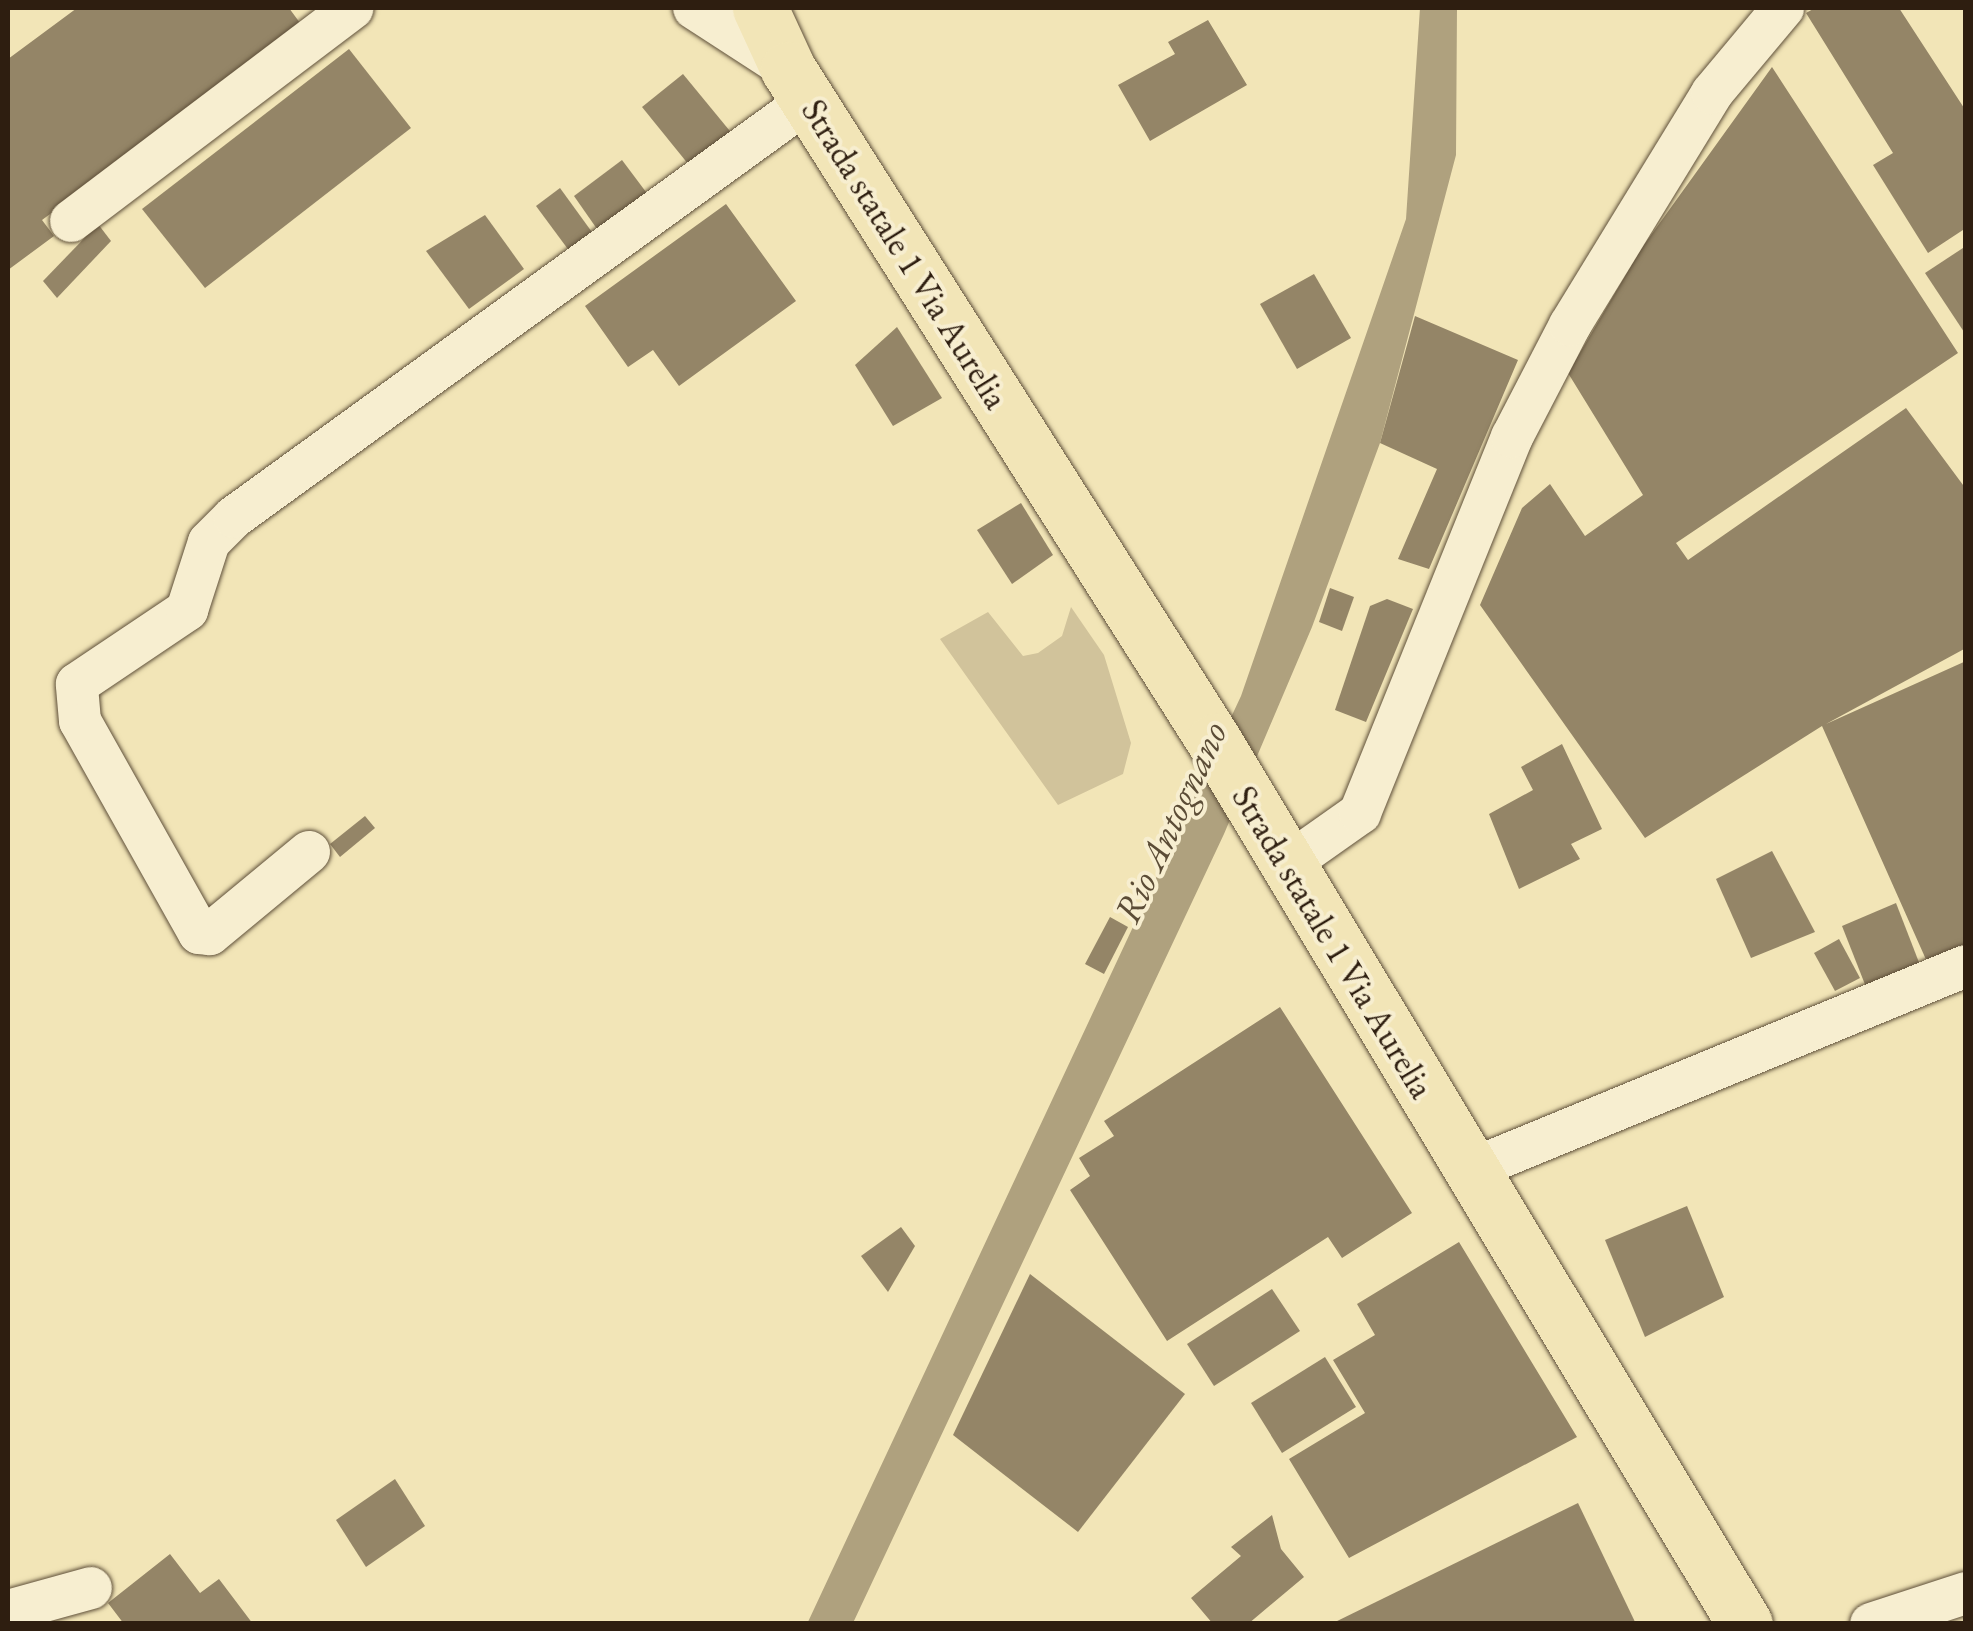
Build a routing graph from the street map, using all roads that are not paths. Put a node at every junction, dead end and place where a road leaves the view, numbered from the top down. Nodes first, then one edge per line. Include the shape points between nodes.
1 (354, 8) edge
2 (694, 8) edge
3 (760, 8) edge
4 (1783, 8) edge
5 (798, 85) junction
6 (71, 221) dead end
7 (309, 852) dead end
8 (1281, 856) junction
9 (1966, 966) edge
10 (1470, 1170) junction
11 (92, 1588) dead end
12 (1966, 1593) edge
13 (8, 1611) edge
14 (1745, 1624) edge
15 (1871, 1624) edge

1 - 6 street
2 - 5 street
3 - 5 main road, Strada statale 1 Via Aurelia
4 - 8 street via 1712,93 1570,325 1512,438 1360,813
5 - 7 street via 234,516 209,542 188,610 77,684 80,722 199,933 210,934
5 - 8 main road, Strada statale 1 Via Aurelia
8 - 10 main road, Strada statale 1 Via Aurelia
9 - 10 street
10 - 14 main road, Strada statale 1 Via Aurelia
11 - 13 street
12 - 15 street

